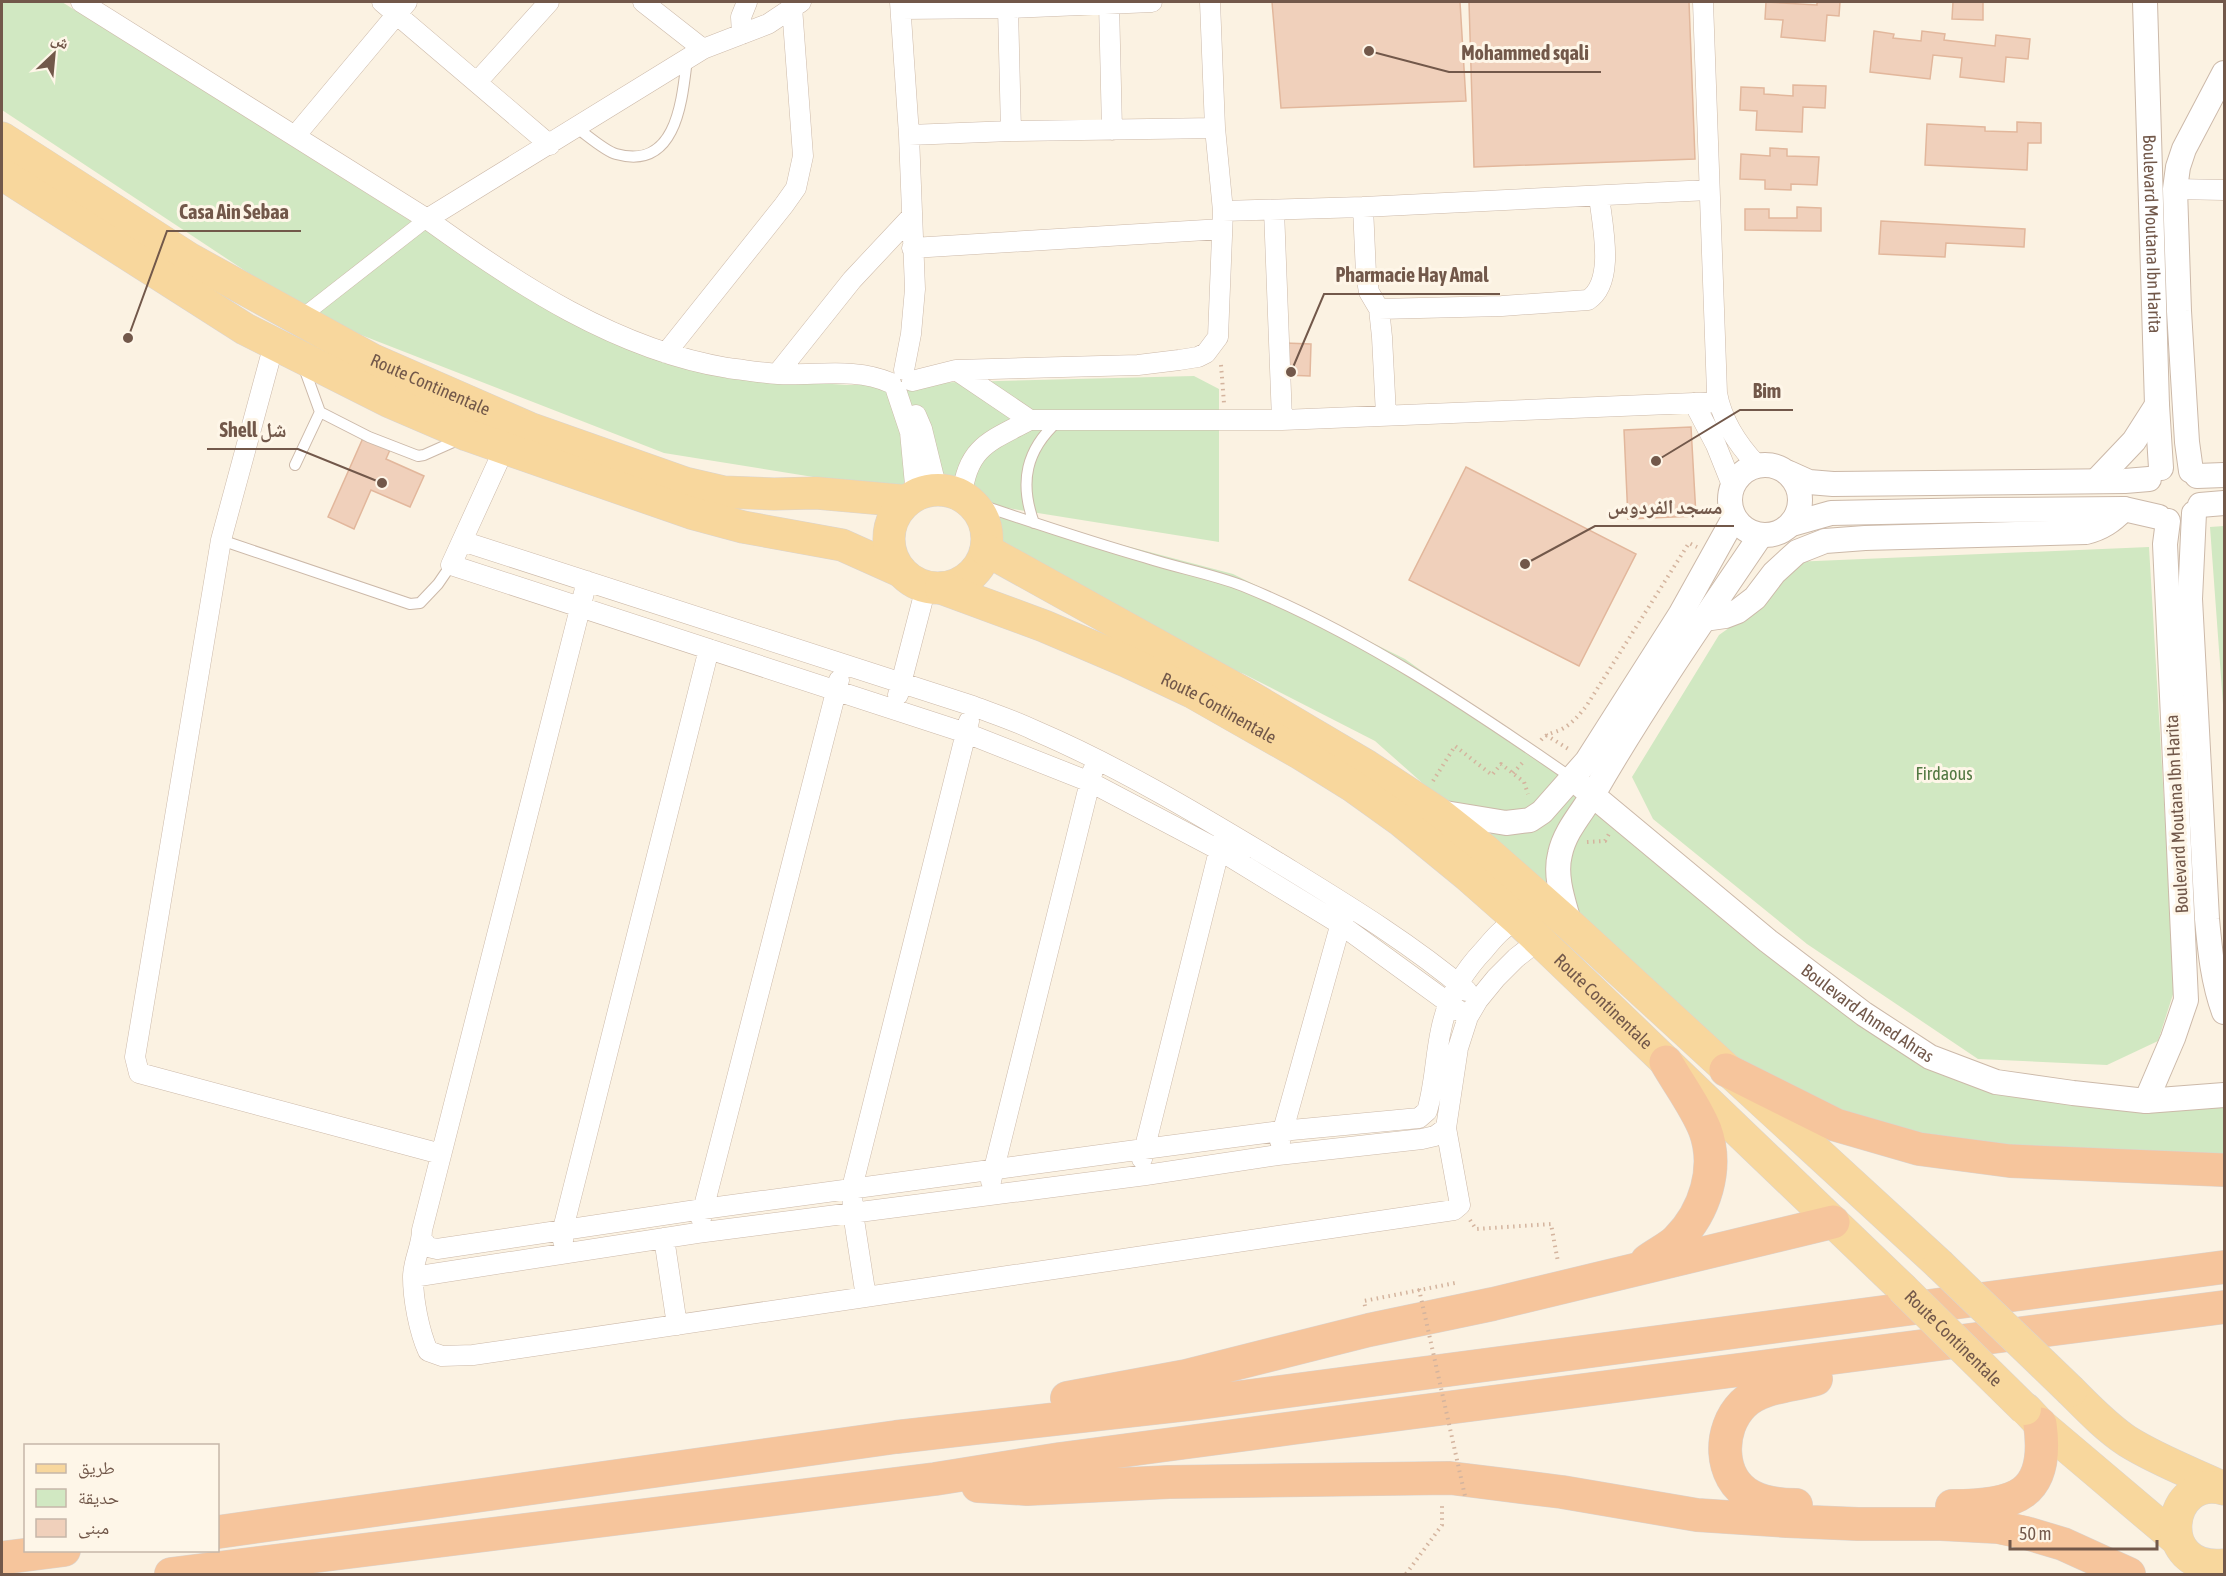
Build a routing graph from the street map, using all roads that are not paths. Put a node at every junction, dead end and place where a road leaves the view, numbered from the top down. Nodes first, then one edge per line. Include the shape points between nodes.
1 (81, 2) edge
2 (549, 2) edge
3 (643, 2) edge
4 (747, 2) edge
5 (1152, 2) edge
6 (1210, 2) edge
7 (1703, 2) edge
8 (2145, 2) edge
9 (1109, 3) junction
10 (796, 4) edge
11 (901, 5) edge
12 (396, 6) edge
13 (1008, 8) junction
14 (742, 34) junction
15 (695, 54) junction
16 (2224, 73) edge
17 (477, 82) junction
18 (577, 128) junction
19 (1215, 129) junction
20 (1112, 130) junction
21 (1011, 131) junction
22 (909, 135) junction
23 (295, 136) junction
24 (2, 138) edge
25 (550, 145) junction
26 (2, 174) edge
27 (2175, 189) junction
28 (1708, 190) junction
29 (2224, 190) edge
30 (1599, 196) junction
31 (1363, 207) junction
32 (1274, 210) junction
33 (911, 217) junction
34 (427, 219) junction
35 (1222, 220) junction
36 (912, 248) junction
37 (1379, 309) junction
38 (298, 319) junction
39 (274, 344) junction
40 (666, 353) junction
41 (301, 359) junction
42 (956, 370) junction
43 (777, 374) junction
44 (902, 383) junction
45 (1719, 402) junction
46 (1694, 403) junction
47 (2157, 405) junction
48 (320, 412) junction
49 (1386, 416) junction
50 (1030, 420) junction
51 (1059, 420) junction
52 (1282, 420) junction
53 (467, 435) junction
54 (504, 449) junction
55 (295, 465) dead end
56 (1757, 465) junction
57 (1789, 473) junction
58 (2155, 473) junction
59 (2194, 474) junction
60 (2224, 475) edge
61 (2096, 481) junction
62 (1732, 485) junction
63 (938, 497) junction
64 (2224, 503) edge
65 (2124, 509) junction
66 (2197, 509) junction
67 (1734, 518) junction
68 (2164, 519) junction
69 (1035, 523) junction
70 (1792, 524) junction
71 (1761, 535) junction
72 (221, 540) junction
73 (462, 541) junction
74 (986, 550) junction
75 (451, 565) junction
76 (587, 582) junction
77 (922, 582) junction
78 (580, 607) junction
79 (1704, 619) junction
80 (710, 649) junction
81 (843, 664) junction
82 (901, 683) junction
83 (836, 691) junction
84 (973, 706) junction
85 (894, 710) junction
86 (966, 733) junction
87 (1095, 759) junction
88 (1572, 778) junction
89 (1090, 782) junction
90 (1593, 795) junction
91 (1429, 806) junction
92 (1225, 830) junction
93 (1219, 850) junction
94 (1346, 904) junction
95 (1340, 924) junction
96 (1570, 925) junction
97 (1529, 930) junction
98 (1458, 984) junction
99 (1449, 1002) junction
100 (1473, 1008) junction
101 (2224, 1012) edge
102 (1666, 1062) junction
103 (1726, 1070) junction
104 (2224, 1095) edge
105 (2146, 1101) junction
106 (1427, 1111) junction
107 (1446, 1128) junction
108 (1281, 1131) junction
109 (1144, 1149) junction
110 (441, 1154) junction
111 (1278, 1155) junction
112 (993, 1170) junction
113 (2224, 1170) edge
114 (1141, 1175) junction
115 (852, 1188) junction
116 (988, 1195) junction
117 (704, 1209) junction
118 (853, 1213) junction
119 (1833, 1222) junction
120 (563, 1229) junction
121 (697, 1233) junction
122 (664, 1238) junction
123 (422, 1239) junction
124 (562, 1254) junction
125 (2224, 1267) edge
126 (1635, 1268) junction
127 (413, 1277) junction
128 (866, 1297) junction
129 (2224, 1307) edge
130 (677, 1325) junction
131 (1853, 1356) junction
132 (2033, 1416) junction
133 (896, 1437) junction
134 (935, 1479) junction
135 (2224, 1489) edge
136 (219, 1532) edge
137 (2177, 1540) junction
138 (54, 1552) edge
139 (2, 1558) edge
140 (2218, 1569) edge
141 (171, 1575) edge
142 (2128, 1575) edge

1 - 23 street
2 - 17 street
3 - 15 street
4 - 14 street via 741,17
5 - 9 street
6 - 19 street
7 - 28 street
8 - 47 street, Boulevard Moutana Ibn Harita
9 - 13 street
9 - 20 street
10 - 14 street via 768,24
10 - 40 street via 803,156 795,188
11 - 13 street
11 - 22 street
12 - 17 street
12 - 23 street
13 - 21 street
14 - 15 street
15 - 18 street
15 - 18 lane via 674,129 660,147 642,156 615,154
16 - 27 street, Boulevard Moutana Ibn Harita via 2184,149
17 - 25 street
18 - 25 street
19 - 20 street
19 - 35 street
20 - 21 street
21 - 22 street
22 - 33 street
23 - 34 street
24 - 38 main road, Route Continentale via 190,259
25 - 34 street
26 - 39 main road, Route Continentale
27 - 29 street
27 - 59 street, Boulevard Moutana Ibn Harita via 2187,442
28 - 30 street
28 - 45 street
30 - 31 street
30 - 37 street via 1605,263 1594,297 1502,306
31 - 32 street
31 - 37 street via 1369,292
32 - 35 street
32 - 52 street
33 - 36 street
33 - 43 street via 852,280
34 - 38 street
34 - 40 street via 553,301
35 - 36 street
35 - 42 street via 1218,337 1206,353 1138,365
36 - 44 street via 914,308
37 - 49 street
38 - 63 main road, Route Continentale via 373,360 529,428 684,483 724,492
39 - 41 main road, Route Continentale
39 - 72 street
40 - 43 street via 697,362
41 - 48 lane
41 - 53 main road, Route Continentale
42 - 44 street
42 - 50 street
43 - 44 street via 856,373
44 - 63 street via 922,429
45 - 46 street
45 - 56 street via 1727,425
46 - 49 street
46 - 62 street
47 - 58 street, Boulevard Moutana Ibn Harita
47 - 61 street via 2134,441
48 - 53 lane via 418,456
48 - 55 lane
49 - 52 street
50 - 51 street
50 - 63 street via 976,453 964,477
51 - 52 street
51 - 69 lane via 1037,444 1026,475 1027,499
53 - 54 main road, Route Continentale
54 - 73 street
54 - 77 main road, Route Continentale via 691,513 842,545
56 - 57 street via 1768,464
56 - 62 street via 1738,476
57 - 61 street via 1809,482 1833,484
57 - 70 street via 1800,492 1798,514
58 - 59 street via 2177,465
58 - 61 street
58 - 68 street via 2146,487 2147,502
59 - 60 street
59 - 66 street via 2202,495
62 - 67 street via 1729,496
63 - 69 lane
63 - 74 main road via 978,512 987,537
63 - 77 main road via 896,513 890,527 892,558
64 - 66 street
65 - 68 street
65 - 70 street via 1831,513
65 - 79 street via 2113,521 2086,532 1825,542 1797,552 1738,611
66 - 68 street via 2186,519
66 - 101 street, Boulevard Moutana Ibn Harita via 2190,599 2207,919 2212,966
67 - 71 street via 1750,533
67 - 88 street via 1680,615 1587,761
68 - 105 street, Boulevard Moutana Ibn Harita via 2186,1000
69 - 88 lane via 1231,582 1268,597 1409,671
70 - 71 street via 1773,535
71 - 79 street
72 - 75 lane via 410,604 420,603
72 - 110 street via 135,1057 139,1073
73 - 75 street
73 - 76 street
74 - 77 main road via 980,565 956,585
74 - 91 main road, Route Continentale via 1239,690
75 - 78 street
76 - 78 street
76 - 81 street
77 - 82 street
77 - 97 main road, Route Continentale via 1044,626 1126,661 1192,692 1301,754 1400,820
78 - 80 street
78 - 110 street
79 - 90 street via 1641,712
80 - 83 street
80 - 120 street
81 - 82 street
81 - 83 street
82 - 84 street
82 - 85 street
83 - 85 street
83 - 117 street
84 - 86 street
84 - 87 street via 1036,730
85 - 86 street
86 - 89 street
86 - 115 street
87 - 89 street
87 - 92 street
88 - 90 street, Boulevard Ahmed Ahras
88 - 91 street via 1530,820 1495,822
89 - 93 street
89 - 112 street
90 - 96 street via 1568,832 1560,853 1560,884
90 - 105 street, Boulevard Ahmed Ahras via 1768,941 1864,1014 1930,1057 1996,1082
91 - 96 main road, Route Continentale
92 - 93 street
92 - 94 street
93 - 95 street
93 - 109 street
94 - 95 street
94 - 98 street
95 - 99 street
95 - 108 street
96 - 103 main road, Route Continentale
97 - 98 street via 1509,924
97 - 100 street via 1516,958
97 - 102 main road, Route Continentale
98 - 99 street
98 - 100 street
99 - 100 street
99 - 106 street
100 - 107 street via 1458,1048
102 - 119 main road, Route Continentale
102 - 126 highway via 1705,1129 1711,1154 1709,1177 1691,1224 1675,1242
103 - 113 highway via 1836,1125 1919,1149 2010,1161
103 - 135 main road, Route Continentale, bridge via 1939,1264 2096,1416 2126,1440
104 - 105 street, Boulevard Ahmed Ahras
106 - 107 street
106 - 108 street via 1419,1118
107 - 111 street via 1422,1139
107 - 128 street via 1460,1204 1454,1210
108 - 109 street
108 - 111 street
109 - 112 street
109 - 114 street
110 - 123 street
111 - 114 street
112 - 115 street
112 - 116 street
114 - 116 street
115 - 117 street
115 - 118 street
116 - 118 street
117 - 120 street
117 - 121 street
118 - 121 street
118 - 128 street
119 - 126 highway
119 - 132 main road, Route Continentale, bridge
120 - 123 street via 437,1249 428,1247
120 - 124 street
121 - 122 street
122 - 124 street
122 - 130 street
123 - 127 street
124 - 127 street
125 - 133 highway via 1198,1403
126 - 133 highway via 1186,1376 996,1411
127 - 130 street via 421,1335 428,1351 442,1356
128 - 130 street
129 - 131 highway
131 - 132 highway via 1839,1371 1762,1393 1743,1403 1730,1424 1725,1447 1740,1488 1761,1500 1791,1505 1998,1504 2020,1495 2037,1475 2043,1458
131 - 134 highway via 1177,1443
132 - 137 main road, Route Continentale
133 - 136 highway
134 - 141 highway
134 - 142 highway via 986,1488 1027,1489 1170,1482 1450,1478 1707,1516 1998,1527 2063,1544
135 - 137 main road via 2205,1488 2183,1503 2177,1514
137 - 140 main road, Route Continentale via 2197,1562
138 - 139 highway

